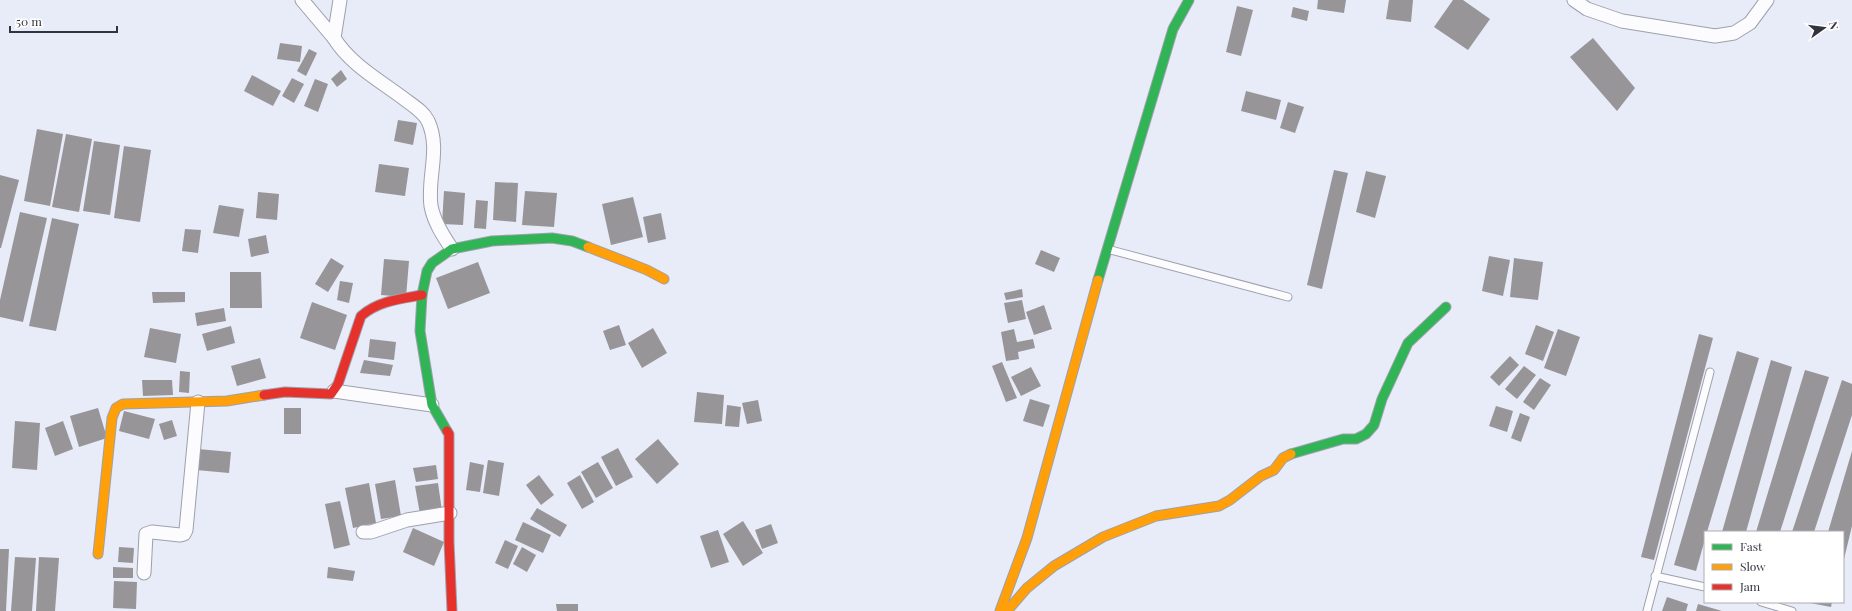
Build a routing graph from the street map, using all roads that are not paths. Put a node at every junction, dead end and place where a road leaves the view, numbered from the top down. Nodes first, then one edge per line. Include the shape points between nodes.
1 (302, 0) edge
2 (340, 0) edge
3 (1189, 0) edge
4 (1574, 0) edge
5 (1767, 0) edge
6 (334, 38) junction
7 (452, 249) junction
8 (1106, 249) junction
9 (664, 279) dead end
10 (422, 295) junction
11 (1288, 297) dead end
12 (1446, 307) dead end
13 (1710, 372) dead end
14 (334, 391) junction
15 (198, 402) junction
16 (432, 405) junction
17 (450, 513) junction
18 (363, 532) dead end
19 (98, 554) dead end
20 (144, 573) dead end
21 (1655, 576) junction
22 (1704, 587) edge
23 (1765, 603) edge
24 (452, 611) edge
25 (1000, 611) edge
26 (1007, 611) edge
27 (1647, 611) edge
28 (1792, 611) edge

1 - 6 street
2 - 6 street
3 - 8 street via 1173,29
4 - 5 street via 1588,9 1622,21 1715,36 1734,33 1750,23
6 - 7 street via 341,49 359,65 420,110 428,120 435,148 432,208 440,232
7 - 9 street via 492,241 552,238 572,241
7 - 10 street via 432,263 427,271
8 - 11 lane
8 - 25 street via 1027,538
10 - 14 street via 380,303 365,311
10 - 16 street via 420,330
12 - 26 street via 1408,343 1382,399 1374,425 1366,434 1356,439 1343,439 1294,452 1283,458 1274,470 1261,476 1219,506 1156,516 1103,538 1054,566 1027,588
13 - 21 lane
14 - 15 street via 326,395 285,392 227,402
14 - 16 street
15 - 19 street via 123,404 115,410 112,418
15 - 20 street via 186,530 180,535 152,532 146,534
16 - 17 street via 448,434
17 - 18 street via 407,520 371,532
17 - 24 street
21 - 22 lane
21 - 27 lane
23 - 28 lane

